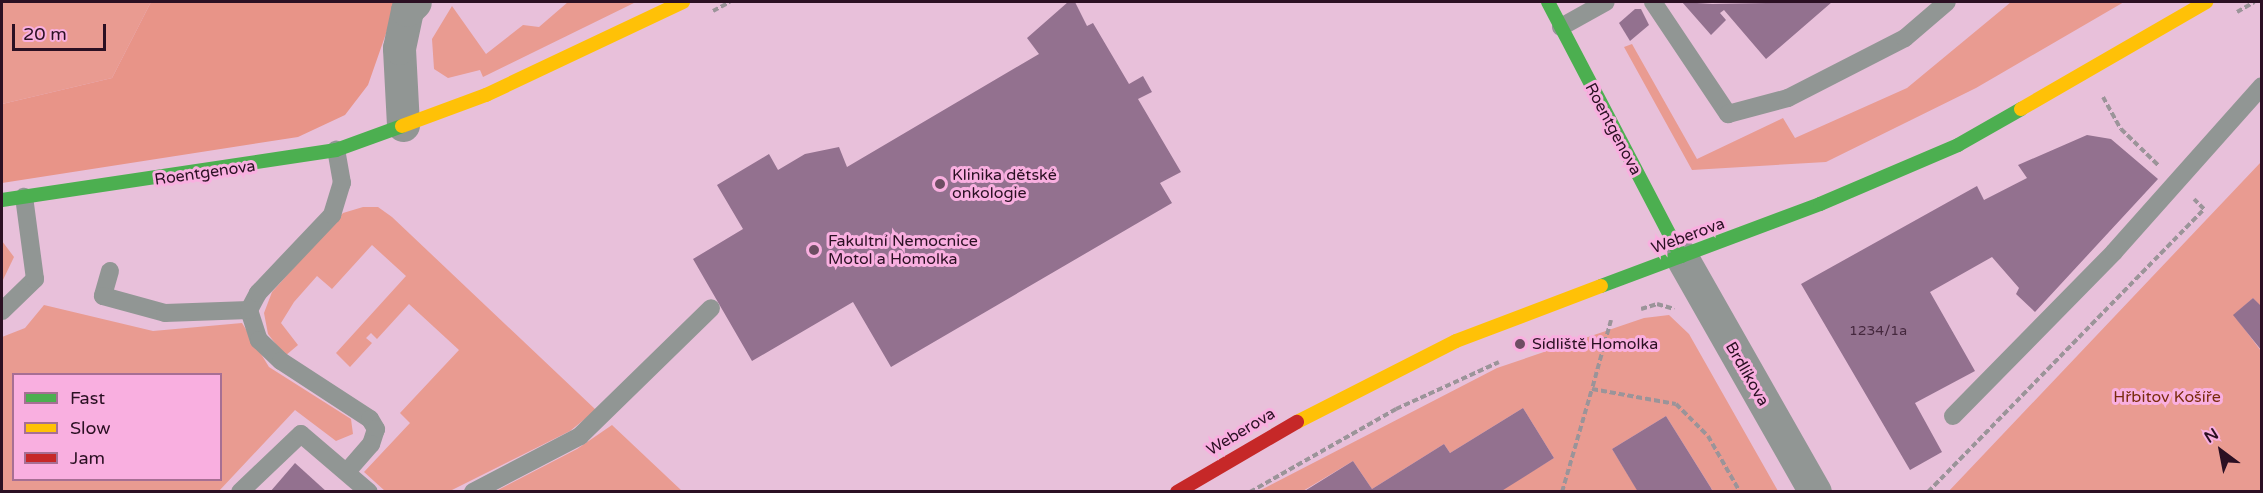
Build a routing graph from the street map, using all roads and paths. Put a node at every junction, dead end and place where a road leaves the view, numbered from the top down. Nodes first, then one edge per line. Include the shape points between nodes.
1 (415, 2) edge
2 (683, 2) edge
3 (1548, 2) edge
4 (1606, 2) edge
5 (1653, 2) edge
6 (1947, 2) edge
7 (2206, 2) edge
8 (1561, 27) junction
9 (2262, 86) edge
10 (403, 125) junction
11 (336, 150) junction
12 (24, 197) junction
13 (2, 200) edge
14 (1681, 256) junction
15 (110, 271) dead end
16 (711, 308) dead end
17 (1674, 309) dead end
18 (249, 310) junction
19 (2, 311) edge
20 (1629, 313) dead end
21 (1620, 316) dead end
22 (1611, 320) junction
23 (1599, 323) dead end
24 (1508, 358) dead end
25 (1592, 389) junction
26 (1953, 416) dead end
27 (348, 470) junction
28 (240, 492) edge
29 (369, 492) edge
30 (472, 492) edge
31 (1177, 492) edge
32 (1250, 492) edge
33 (1562, 492) edge
34 (1740, 492) edge
35 (1815, 492) edge

1 - 10 street via 407,10 399,48
2 - 10 street, Roentgenova via 486,95
3 - 8 street, Roentgenova
4 - 8 lane
5 - 6 lane via 1728,114 1788,98 1905,38
7 - 14 street, Weberova via 1958,145
8 - 14 street, Roentgenova
9 - 26 lane via 2114,252
10 - 11 street, Roentgenova
11 - 12 street, Roentgenova
11 - 18 lane via 342,183 332,215 258,293
12 - 13 street, Roentgenova
12 - 19 lane via 35,279
14 - 31 street, Weberova via 1446,346 1279,429
14 - 35 street, Brdlíkova
15 - 18 lane via 103,296 113,299 165,313
16 - 30 lane via 580,436
17 - 20 path via 1657,304
18 - 27 lane via 259,340 281,361 370,419 376,429 371,444
21 - 22 path
22 - 23 path
22 - 25 path
24 - 32 path via 1396,409
25 - 33 path
25 - 34 path via 1676,404 1708,436
27 - 28 lane via 301,434
27 - 29 lane

